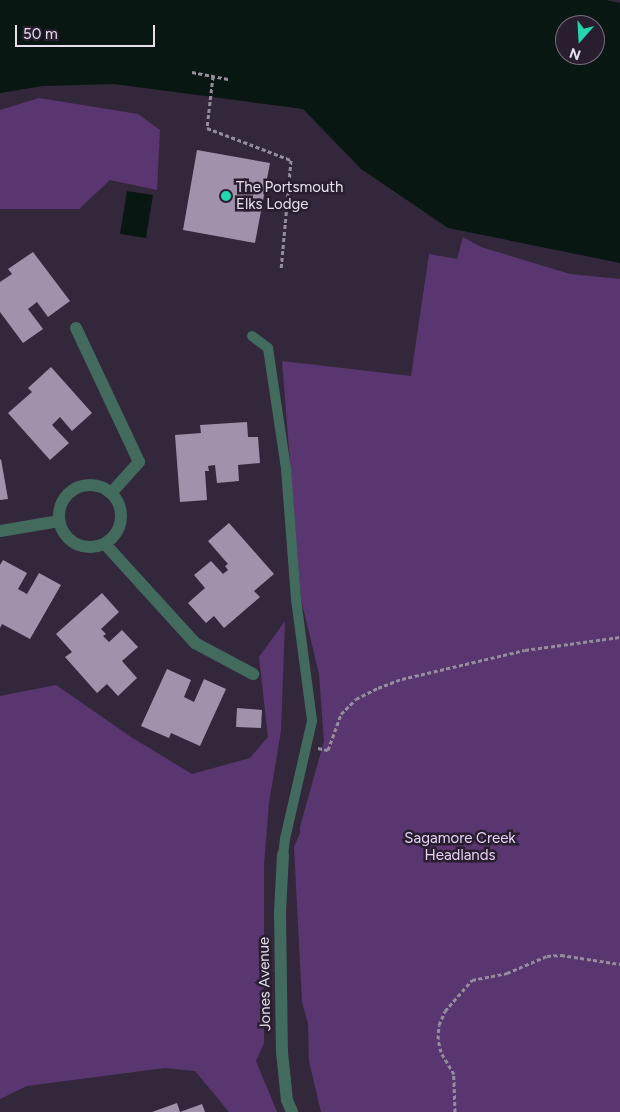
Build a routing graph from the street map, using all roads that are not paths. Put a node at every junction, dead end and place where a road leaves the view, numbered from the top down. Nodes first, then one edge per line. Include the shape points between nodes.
1 (76, 328) dead end
2 (252, 336) dead end
3 (112, 492) junction
4 (59, 521) junction
5 (0, 531) edge
6 (105, 544) junction
7 (253, 674) dead end
8 (283, 855) joint
9 (292, 1112) edge

1 - 3 street via 139,462
2 - 8 lane via 268,348 286,469 296,599 312,721
3 - 4 street via 100,485 86,484 73,489 62,503
3 - 6 street via 120,503 122,517 120,528
4 - 5 street
4 - 6 street via 63,533 72,542 83,547
6 - 7 street via 195,643
8 - 9 street, Jones Avenue via 280,912 282,1052 287,1100

